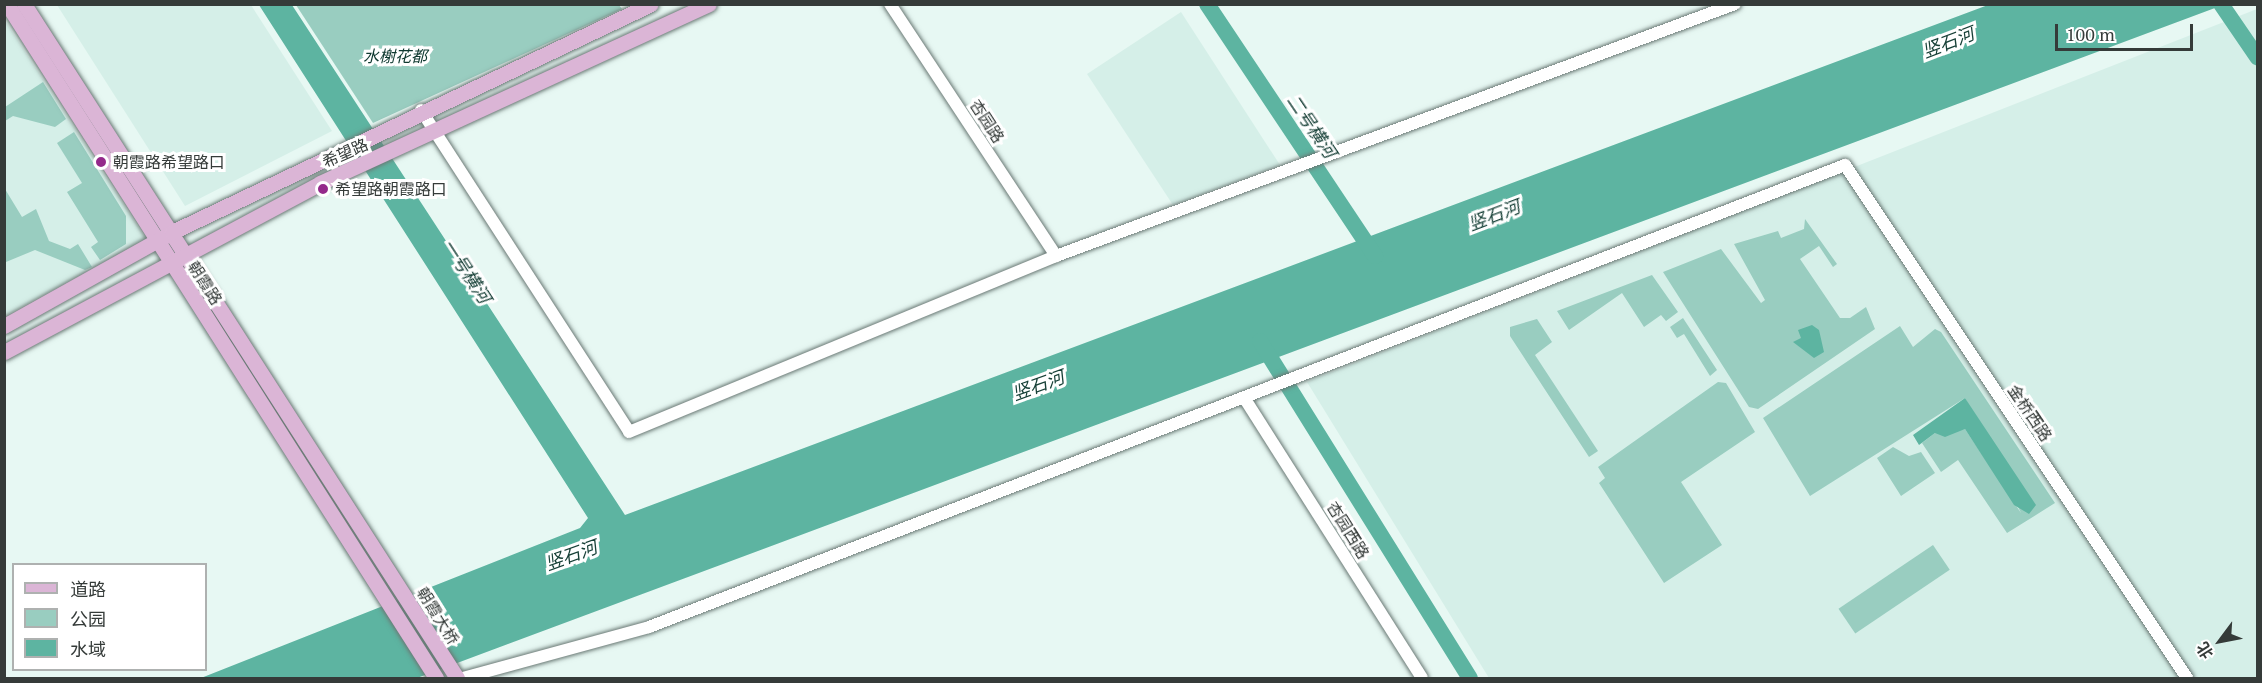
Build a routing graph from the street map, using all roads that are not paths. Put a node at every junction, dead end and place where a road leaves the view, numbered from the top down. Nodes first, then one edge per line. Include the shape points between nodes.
1 (7, 4) edge
2 (24, 4) edge
3 (651, 4) edge
4 (709, 4) edge
5 (890, 4) edge
6 (1735, 4) edge
7 (421, 110) junction
8 (432, 133) junction
9 (172, 232) junction
10 (158, 241) junction
11 (187, 255) junction
12 (1056, 256) junction
13 (172, 264) junction
14 (4, 327) edge
15 (4, 352) edge
16 (1245, 399) junction
17 (390, 572) joint
18 (436, 678) edge
19 (457, 678) edge
20 (463, 678) edge
21 (1422, 678) edge
22 (2187, 678) edge

1 - 10 main road, 朝霞路
2 - 9 main road, 朝霞路
3 - 7 main road, 希望路
4 - 8 main road, 希望路
5 - 12 street, 杏园路
6 - 12 street via 1330,159
7 - 8 street
7 - 9 main road, 希望路
8 - 11 main road, 希望路
8 - 12 street via 629,432
9 - 10 main road, 希望路
9 - 11 main road, 朝霞路
10 - 13 main road, 朝霞路
10 - 14 main road, 希望路
11 - 13 main road, 希望路
11 - 17 main road, 朝霞路
13 - 15 main road, 希望路
13 - 18 main road, 朝霞路
16 - 20 street via 649,627
16 - 21 street, 杏园西路
16 - 22 street, 金桥西路 via 1845,165
17 - 19 main road, 朝霞大桥

